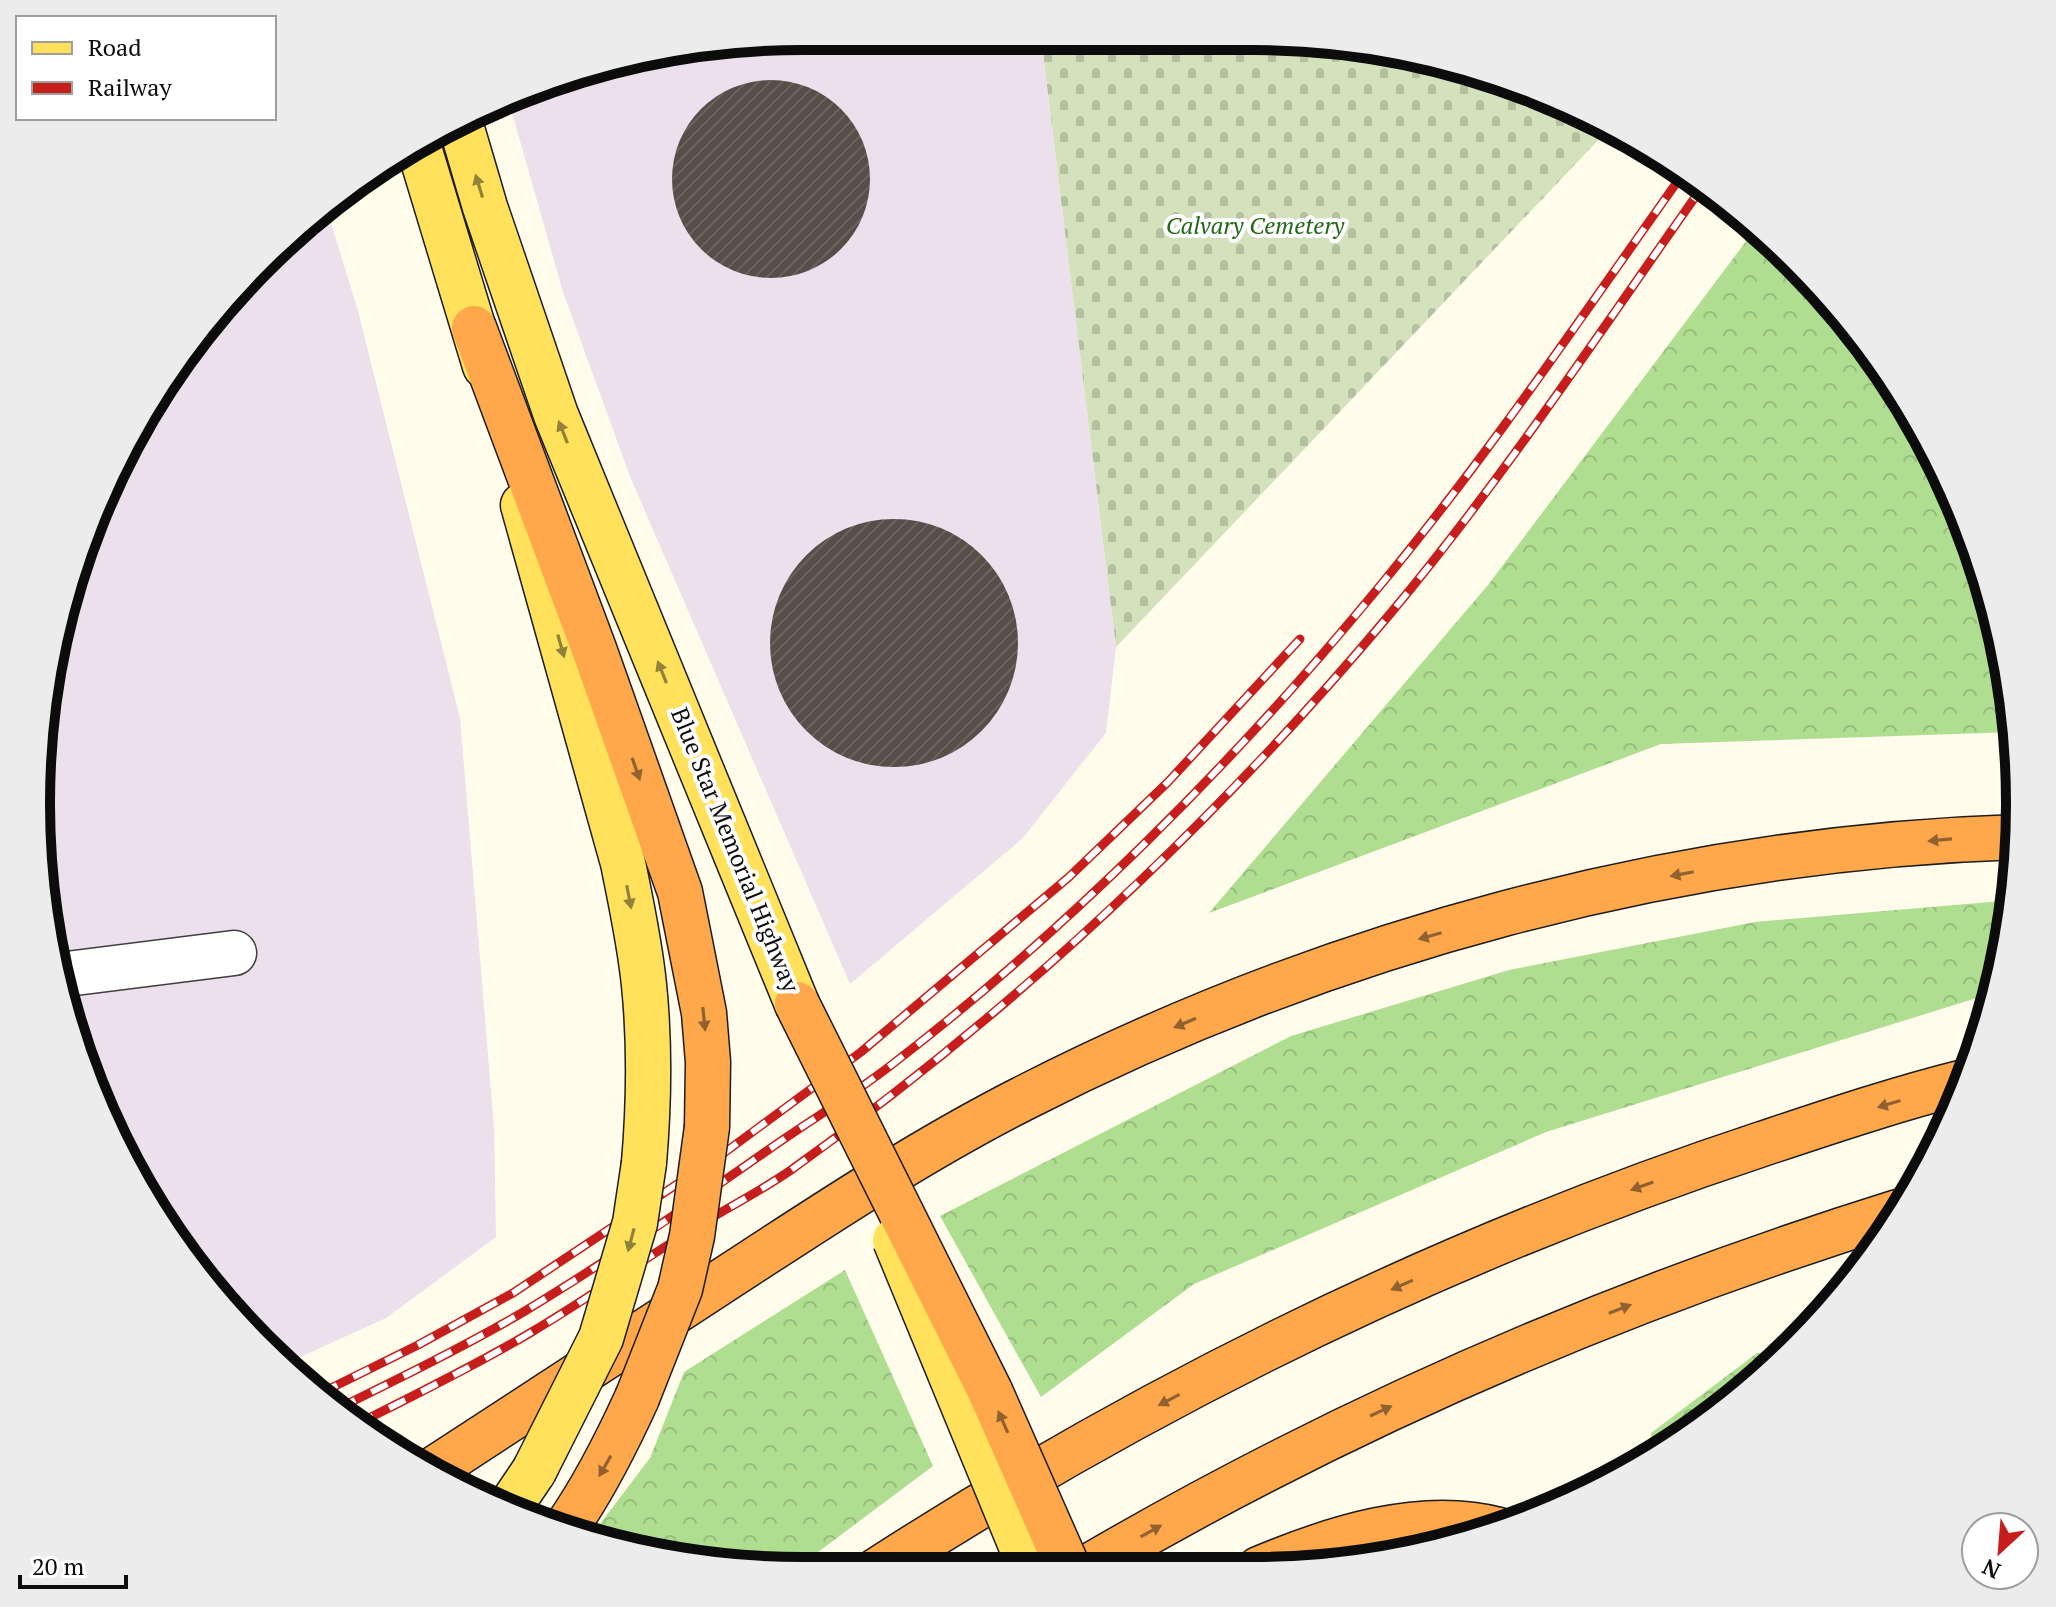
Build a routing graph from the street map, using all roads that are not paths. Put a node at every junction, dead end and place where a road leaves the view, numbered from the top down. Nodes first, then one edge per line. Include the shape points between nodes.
1 (463, 132) edge
2 (421, 155) edge
3 (474, 328) junction
4 (2005, 837) edge
5 (234, 953) dead end
6 (70, 974) edge
7 (797, 1004) junction
8 (1951, 1086) edge
9 (1882, 1217) edge
10 (442, 1464) edge
11 (515, 1500) edge
12 (571, 1520) edge
13 (1468, 1525) edge
14 (1295, 1555) edge
15 (899, 1557) edge
16 (1026, 1557) edge
17 (1063, 1557) edge
18 (1106, 1557) edge

7 -> 1 main road, Blue Star Memorial Highway via 556,415
2 - 3 main road
3 -> 11 main road, bridge via 623,863 644,985 648,1111 635,1223 601,1338
3 -> 12 highway, bridge via 680,892 704,1013 708,1062 707,1127 680,1289 613,1451
4 -> 10 highway via 1869,846 1630,884 1396,947 1185,1023 1021,1099 939,1146
5 - 6 lane
7 - 16 main road, Blue Star Memorial Highway, bridge
17 -> 7 highway, bridge via 990,1391
8 -> 15 highway via 1671,1175 1360,1303 1107,1433
18 -> 9 highway via 1233,1485 1461,1374 1707,1275
13 - 14 highway via 1403,1527

